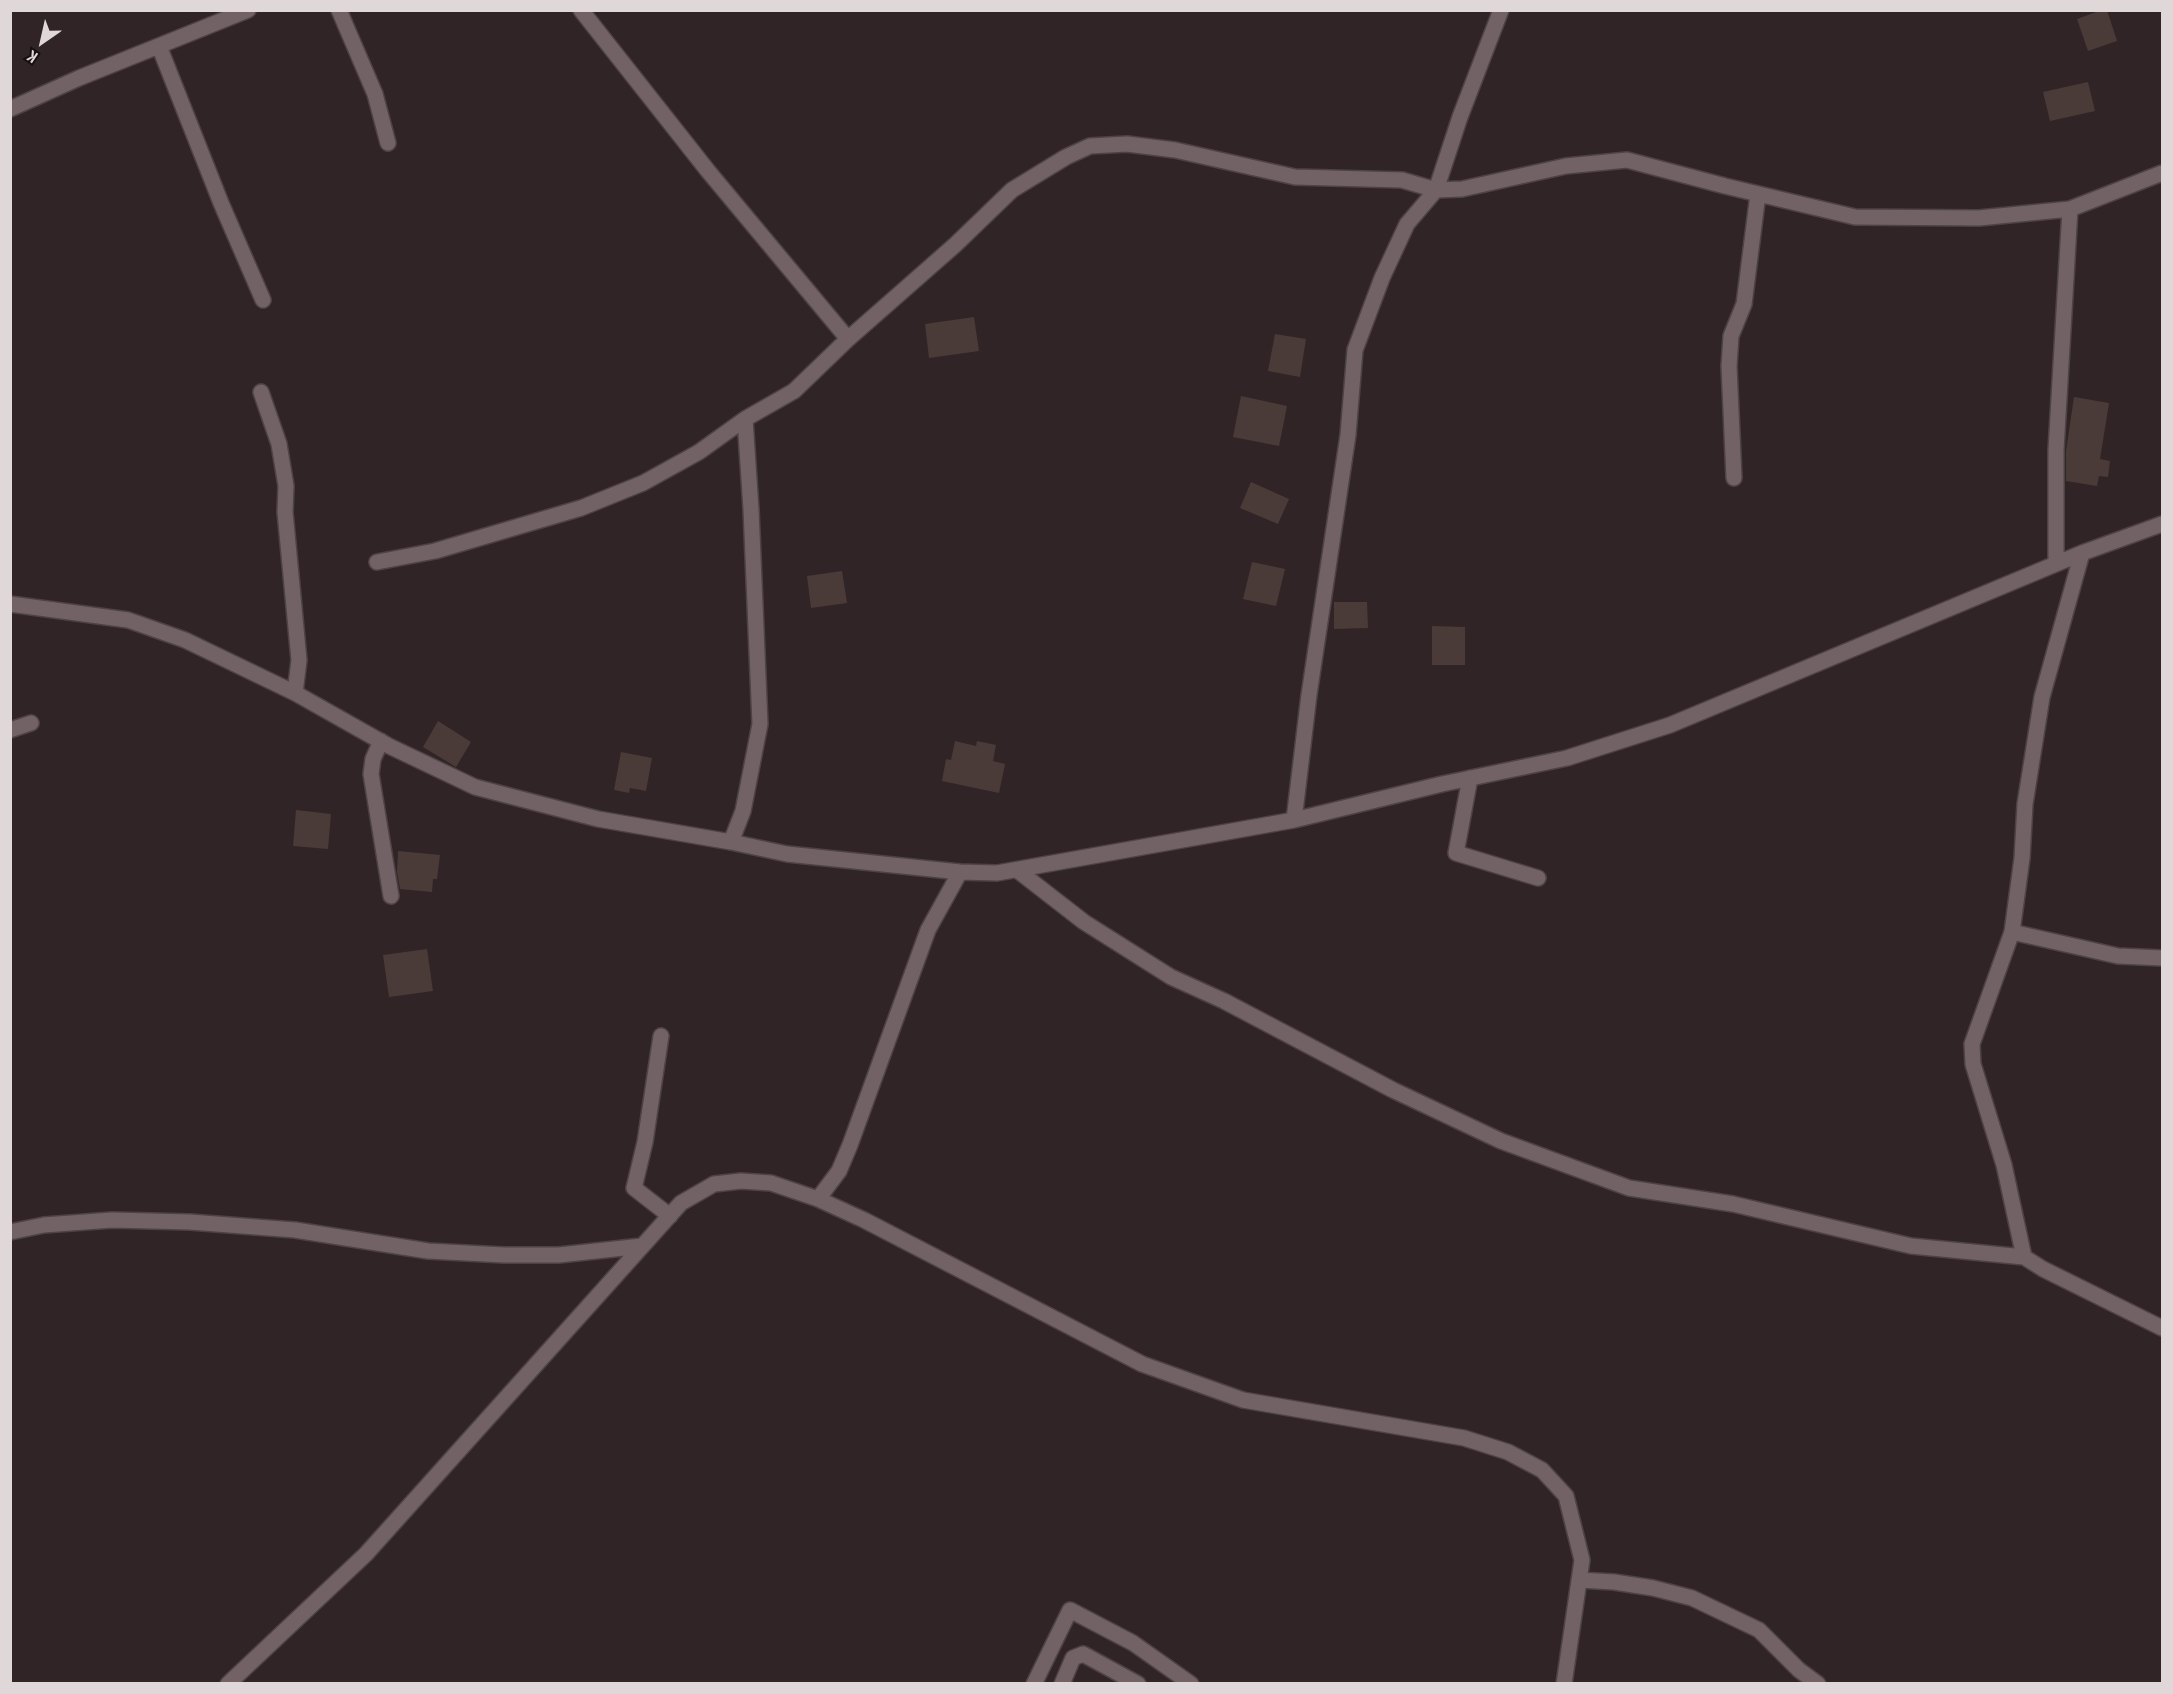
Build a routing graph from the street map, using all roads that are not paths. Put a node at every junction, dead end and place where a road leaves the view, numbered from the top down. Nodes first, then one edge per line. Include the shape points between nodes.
1 (248, 10) edge
2 (339, 10) edge
3 (581, 10) edge
4 (1499, 11) edge
5 (159, 46) junction
6 (10, 109) edge
7 (388, 143) dead end
8 (2163, 173) edge
9 (1436, 190) junction
10 (1758, 194) junction
11 (2070, 209) junction
12 (263, 300) dead end
13 (848, 339) junction
14 (261, 392) dead end
15 (745, 419) junction
16 (1734, 478) dead end
17 (2163, 524) edge
18 (2082, 553) junction
19 (377, 562) dead end
20 (2056, 564) junction
21 (10, 604) edge
22 (295, 693) junction
23 (31, 723) dead end
24 (10, 730) edge
25 (381, 741) junction
26 (1470, 778) junction
27 (1294, 820) junction
28 (731, 842) junction
29 (1017, 870) junction
30 (960, 872) junction
31 (1538, 878) dead end
32 (391, 896) dead end
33 (2012, 932) junction
34 (2163, 958) edge
35 (661, 1036) dead end
36 (818, 1199) junction
37 (669, 1216) junction
38 (10, 1232) edge
39 (642, 1246) junction
40 (2024, 1257) junction
41 (2163, 1328) edge
42 (1579, 1580) junction
43 (228, 1683) edge
44 (1034, 1683) edge
45 (1062, 1683) edge
46 (1137, 1683) edge
47 (1191, 1683) edge
48 (1564, 1683) edge
49 (1818, 1683) edge

1 - 5 street
2 - 7 street via 375,94
3 - 13 street
4 - 9 street
5 - 6 street
5 - 12 street
8 - 11 street
9 - 10 street via 1462,189 1566,166 1627,160
9 - 13 street via 1402,180 1295,177 1174,150 1127,144 1090,146 1012,190
9 - 27 street via 1407,224 1355,350 1348,435
10 - 11 street via 1855,217 1978,218
10 - 16 street via 1744,304 1731,336
11 - 20 street via 2056,450
13 - 15 street via 794,391
14 - 22 street via 279,444 286,486 299,660
15 - 19 street via 699,452 643,483 581,508 435,550
15 - 28 street via 760,724 742,812
17 - 18 street
18 - 20 street
18 - 33 street via 2042,697 2025,804
20 - 26 street via 1670,725 1567,758
21 - 22 street via 128,620 186,640
22 - 25 street
23 - 24 street
25 - 28 street via 475,787 598,819
25 - 32 street via 371,774
26 - 27 street
26 - 31 street via 1456,854
27 - 29 street
28 - 30 street via 787,854
29 - 30 street
29 - 40 street via 1084,922 1172,977 1502,1141 1629,1188 1733,1204 1911,1246
30 - 36 street via 928,930 846,1154
33 - 34 street via 2118,956
33 - 40 street via 1972,1044
35 - 37 street via 634,1188
36 - 37 street via 771,1182 714,1184 681,1203
36 - 42 street via 1142,1365 1243,1400 1464,1438 1508,1452 1542,1470 1566,1496 1582,1560
37 - 39 street
38 - 39 street via 112,1220 295,1230 428,1251 504,1255 559,1255
39 - 43 street via 366,1554
40 - 41 street
42 - 48 street
42 - 49 street via 1653,1588 1692,1598 1759,1630 1799,1670
44 - 47 street via 1070,1610 1133,1643
45 - 46 street via 1073,1658 1083,1654

